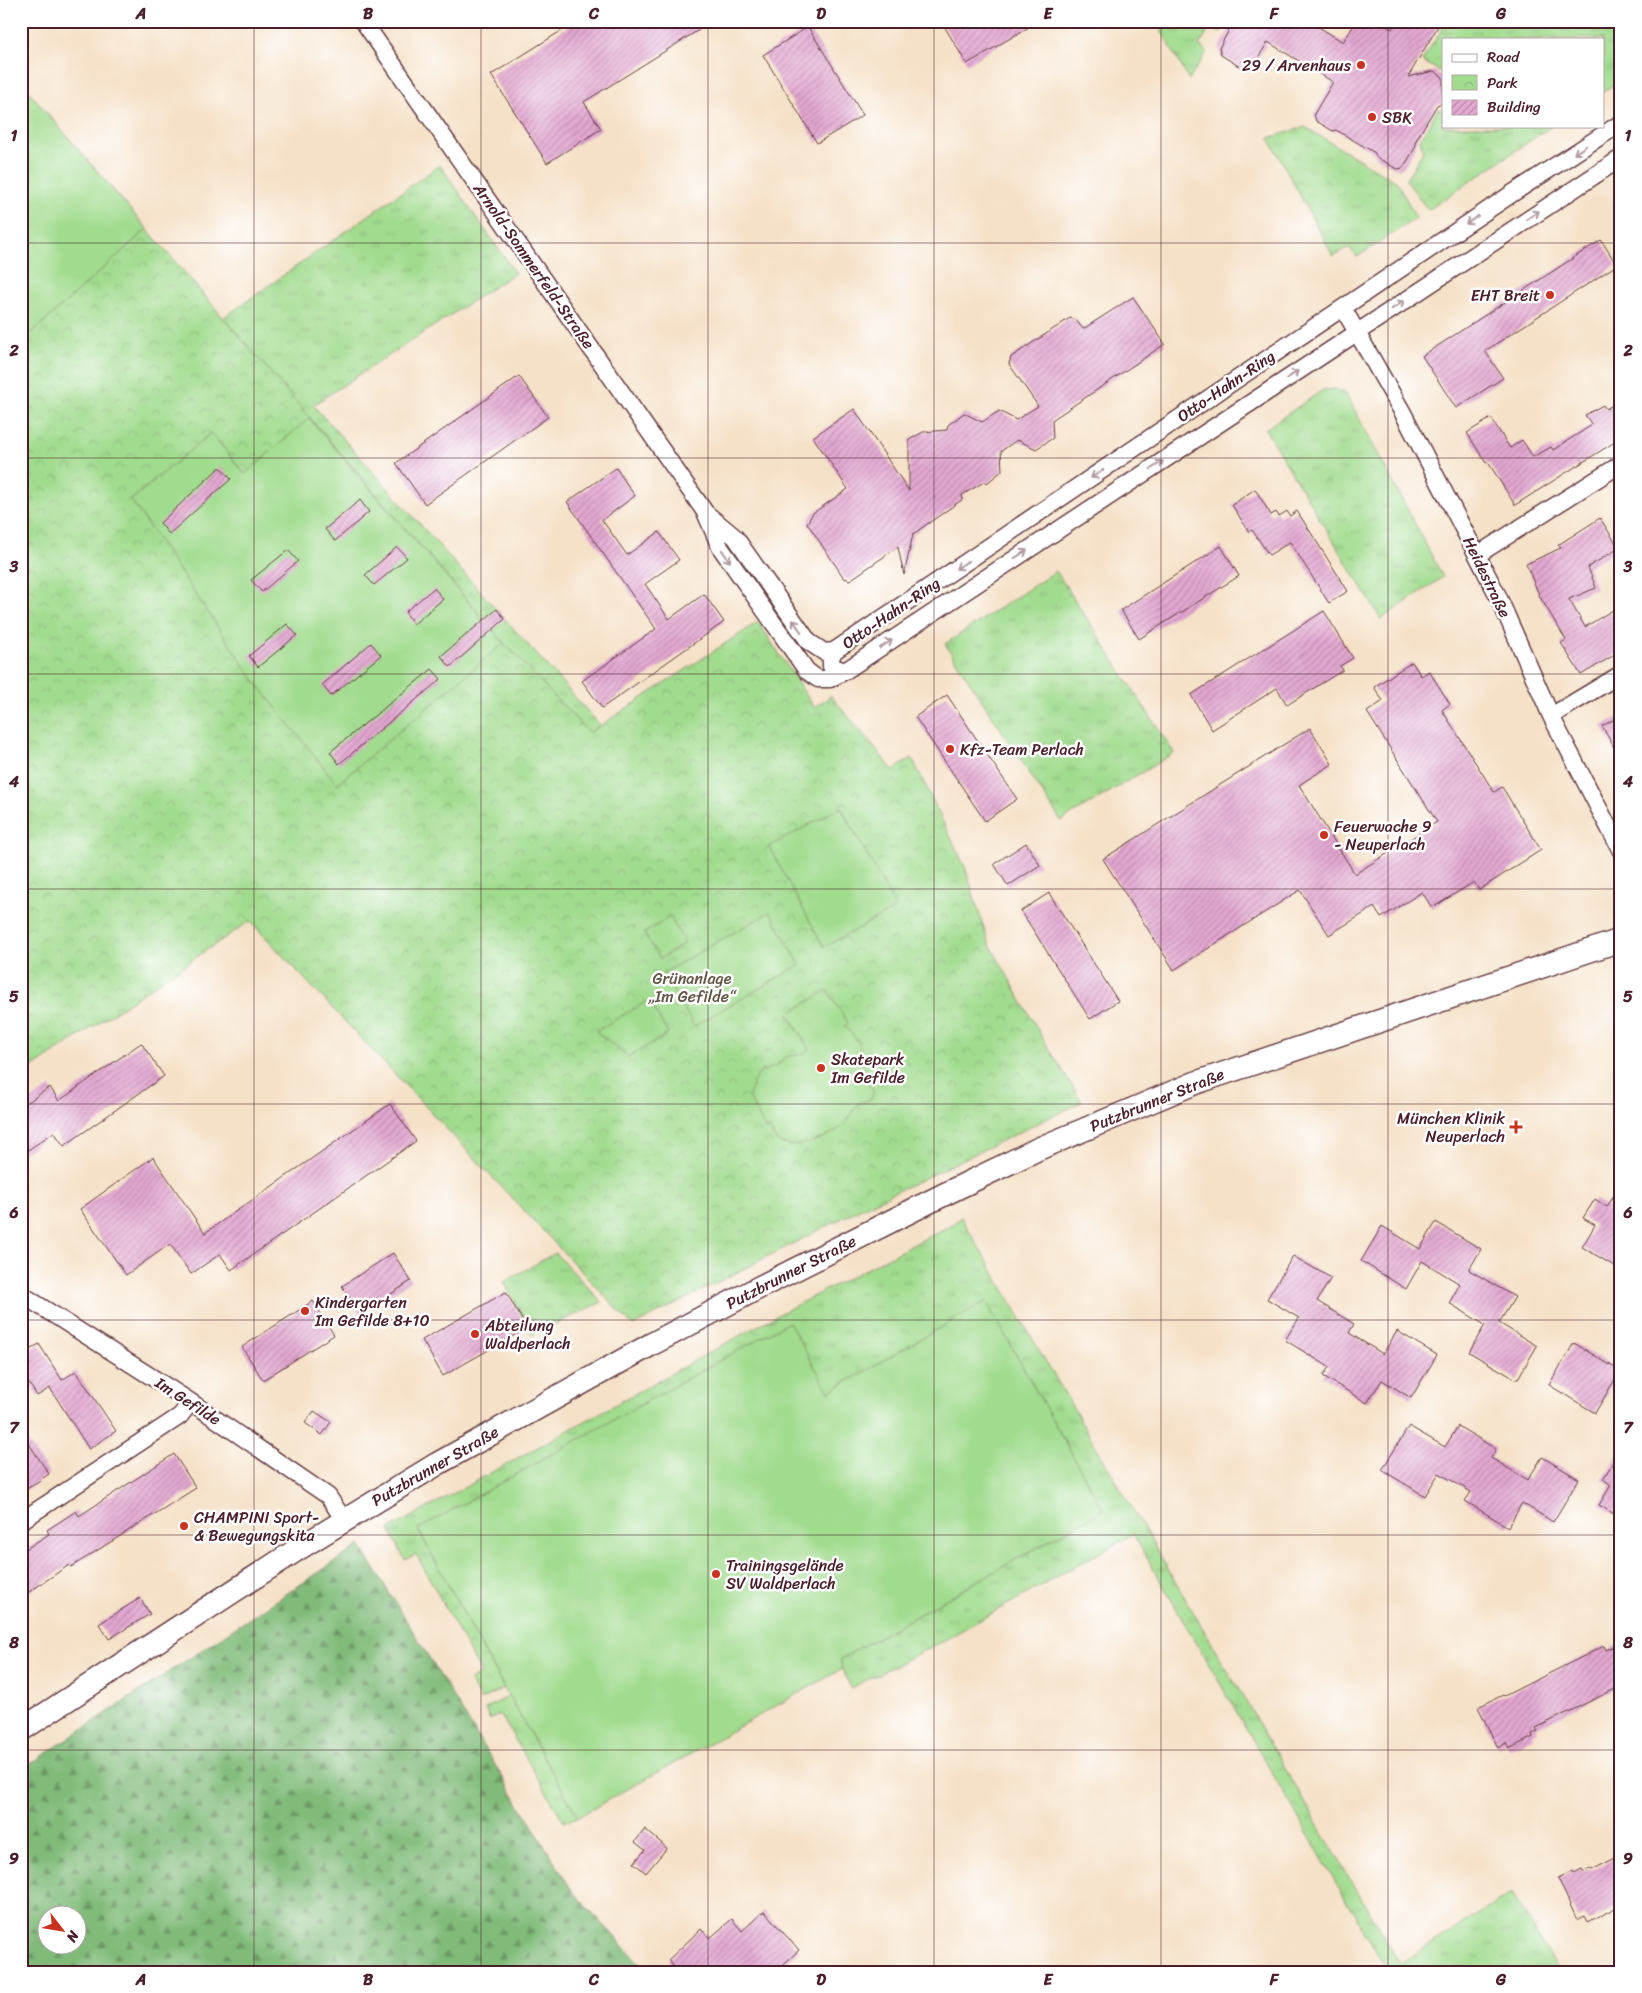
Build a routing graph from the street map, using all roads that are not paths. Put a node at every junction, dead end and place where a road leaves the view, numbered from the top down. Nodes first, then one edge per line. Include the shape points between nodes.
1 (363, 21) edge
2 (1621, 123) edge
3 (1621, 158) edge
4 (1343, 308) junction
5 (1358, 332) junction
6 (1621, 464) edge
7 (705, 512) junction
8 (1477, 555) junction
9 (834, 651) junction
10 (845, 671) junction
11 (1621, 674) edge
12 (1551, 716) junction
13 (1621, 852) edge
14 (1621, 940) edge
15 (21, 1294) edge
16 (191, 1402) junction
17 (344, 1520) junction
18 (21, 1521) edge
19 (21, 1730) edge

1 - 7 street, Arnold-Sommerfeld-Straße
2 -> 4 street, Otto-Hahn-Ring
5 -> 3 street, Otto-Hahn-Ring
4 - 5 street, Heidestraße
4 -> 9 street, Otto-Hahn-Ring
5 - 8 street, Heidestraße
10 -> 5 street, Otto-Hahn-Ring
6 - 8 street
9 -> 7 street, Arnold-Sommerfeld-Straße via 824,652 809,642 735,537
7 -> 10 street, Arnold-Sommerfeld-Straße via 720,547 807,671 818,679 830,679
8 - 12 street, Heidestraße
9 - 10 street, Otto-Hahn-Ring via 831,666
11 - 12 street
12 - 13 street, Heidestraße
14 - 17 main road, Putzbrunner Straße via 1195,1083 1038,1149 652,1344
15 - 16 street, Im Gefilde
16 - 17 street, Im Gefilde via 328,1496
16 - 18 street via 180,1416
17 - 19 main road, Putzbrunner Straße

